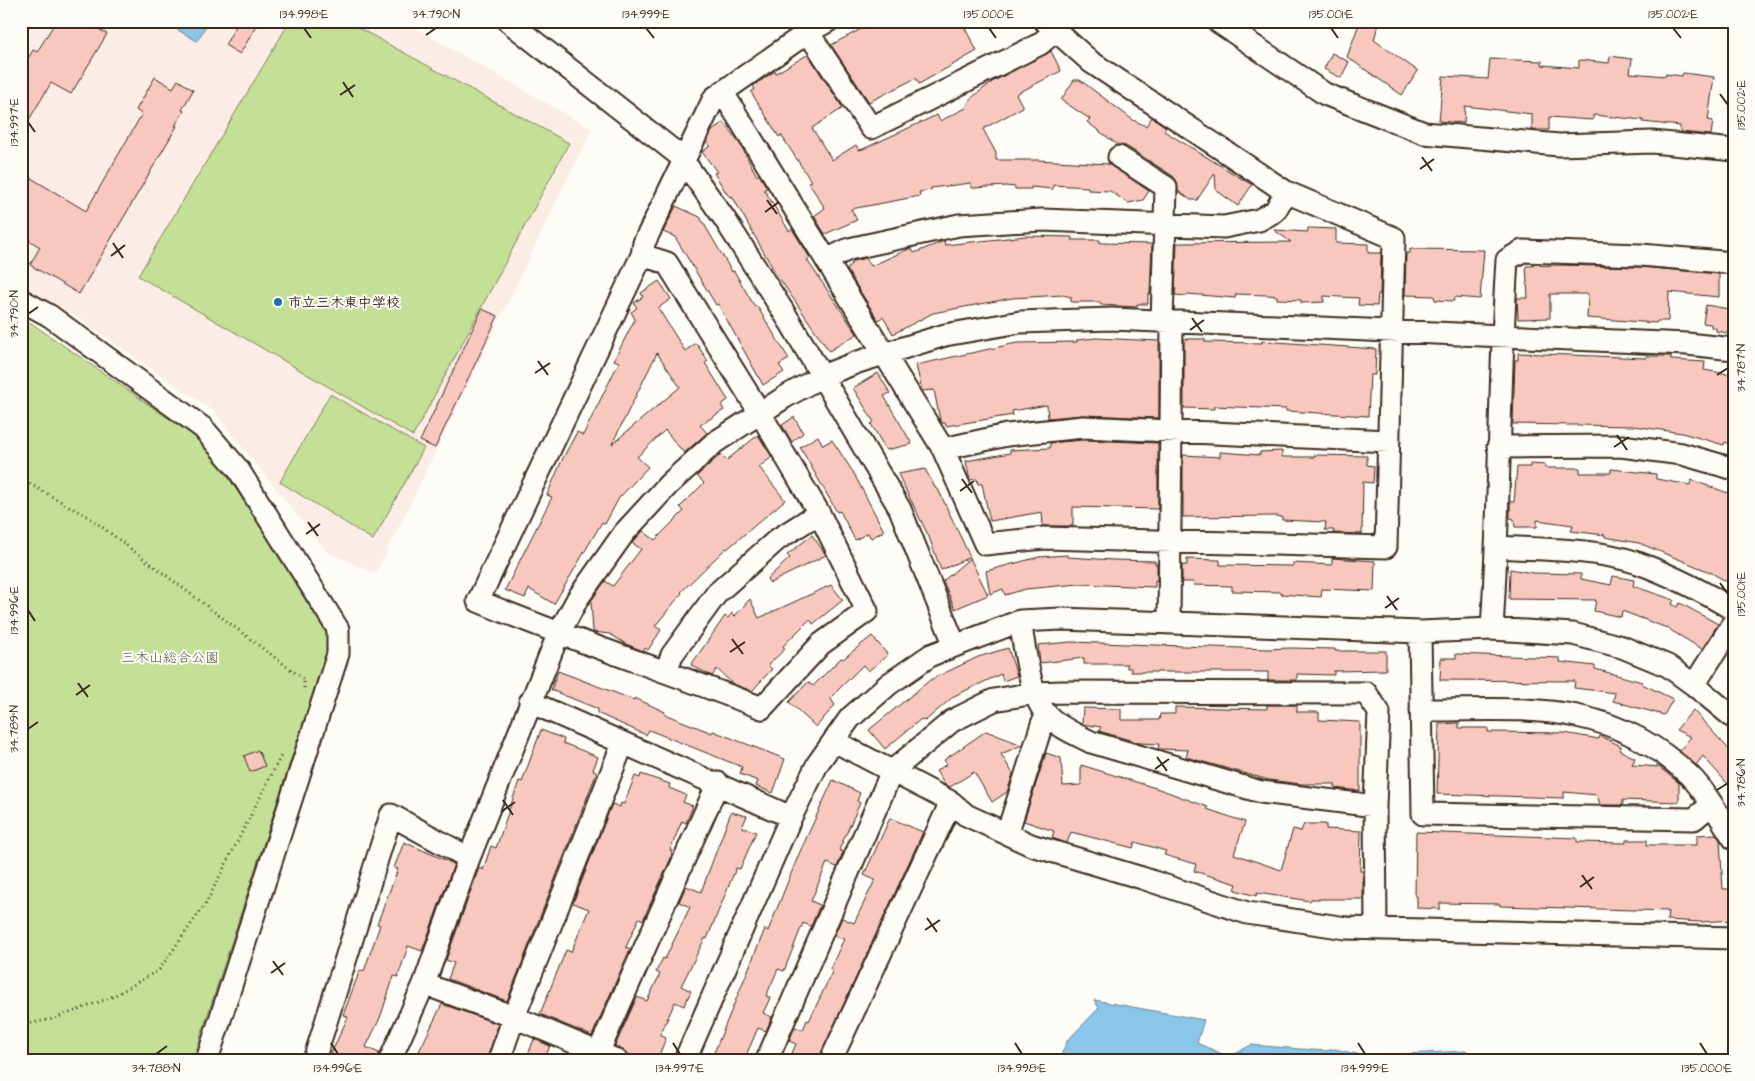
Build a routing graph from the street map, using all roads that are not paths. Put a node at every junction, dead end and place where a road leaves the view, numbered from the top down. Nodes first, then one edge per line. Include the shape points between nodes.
1 (508, 21) edge
2 (828, 21) edge
3 (1217, 21) edge
4 (1050, 26) edge
5 (808, 32) junction
6 (723, 93) junction
7 (1734, 150) edge
8 (1119, 157) dead end
9 (683, 161) junction
10 (1286, 192) junction
11 (1164, 225) junction
12 (642, 255) junction
13 (826, 260) junction
14 (1734, 263) edge
15 (21, 300) edge
16 (1167, 322) junction
17 (1391, 332) junction
18 (1502, 337) junction
19 (1734, 349) edge
20 (884, 354) junction
21 (822, 376) junction
22 (760, 413) junction
23 (1171, 432) junction
24 (1389, 441) junction
25 (1498, 447) junction
26 (943, 449) junction
27 (1734, 469) edge
28 (819, 513) junction
29 (1171, 540) junction
30 (1497, 547) junction
31 (1734, 610) edge
32 (1020, 621) junction
33 (1734, 622) edge
34 (1169, 623) junction
35 (1492, 629) junction
36 (1420, 632) junction
37 (558, 635) junction
38 (955, 646) junction
39 (666, 670) junction
40 (1694, 684) junction
41 (1035, 693) junction
42 (530, 702) junction
43 (1421, 710) junction
44 (1048, 716) junction
45 (1734, 718) edge
46 (834, 740) junction
47 (623, 743) junction
48 (892, 770) junction
49 (718, 784) junction
50 (951, 802) junction
51 (1375, 806) junction
52 (1721, 810) edge
53 (791, 817) junction
54 (1007, 834) junction
55 (1734, 838) edge
56 (469, 858) junction
57 (1376, 928) junction
58 (1734, 938) edge
59 (424, 984) junction
60 (514, 1017) junction
61 (603, 1057) edge
62 (207, 1060) edge
63 (314, 1060) edge
64 (390, 1060) edge
65 (499, 1060) edge
66 (684, 1060) edge
67 (767, 1060) edge
68 (831, 1060) edge

1 - 9 street via 616,104
2 - 5 street
3 - 7 street via 1324,94 1424,133 1559,145 1652,142
4 - 5 street via 1040,44 870,128
4 - 10 street via 1091,62
5 - 6 street
6 - 9 street via 714,98
6 - 13 street
8 - 11 street via 1166,188
9 - 12 street via 644,243
9 - 21 street via 724,218
10 - 11 street via 1274,211 1260,220 1224,226
10 - 17 street via 1394,238
11 - 13 street via 1042,220 959,225 849,249
11 - 16 street
12 - 22 street via 667,263
12 - 37 street via 478,601
13 - 20 street
14 - 18 street via 1641,255 1522,251 1507,260
15 - 62 street via 50,316 203,428 238,469 338,629 338,654
16 - 17 street
16 - 20 street via 1112,319 1020,322 945,334
16 - 23 street
17 - 18 street
17 - 24 street
18 - 19 street via 1687,344
18 - 25 street
20 - 21 street
20 - 26 street
21 - 22 street
21 - 38 street via 900,509
22 - 28 street
22 - 37 street via 714,443 669,484 624,534 578,598
23 - 24 street
23 - 26 street via 1083,427 1007,435
23 - 29 street
24 - 29 street via 1386,547
25 - 27 street via 1621,446 1682,454
25 - 30 street
26 - 29 street via 985,544 1044,538
28 - 39 street via 778,539 717,593 672,655
28 - 39 street via 867,611 821,644 762,708
29 - 34 street
30 - 31 street via 1580,552 1637,563 1706,592
30 - 35 street
32 - 34 street via 1062,619
32 - 38 street
32 - 41 street
33 - 40 street
34 - 36 street
35 - 36 street
35 - 40 street via 1573,634 1622,647 1668,666
36 - 43 street
37 - 39 street
37 - 42 street
38 - 46 street via 931,655 889,684 850,718
40 - 45 street
41 - 44 street
41 - 48 street via 994,700 952,720
41 - 51 street via 1366,693 1379,712
42 - 47 street
42 - 56 street
43 - 52 street via 1543,710 1584,716 1624,730 1660,752 1691,777
43 - 52 street via 1423,814 1694,819
44 - 51 street via 1091,742 1261,792
44 - 54 street via 1042,724
46 - 48 street
46 - 53 street via 818,763
47 - 49 street
47 - 60 street
48 - 50 street
48 - 67 street
49 - 53 street
49 - 61 street
50 - 54 street via 966,815
50 - 68 street
51 - 57 street
52 - 55 street
53 - 66 street
54 - 57 street via 1247,913 1346,928
56 - 59 street
56 - 63 street via 392,815
57 - 58 street
59 - 60 street
59 - 64 street
60 - 61 street
60 - 65 street

